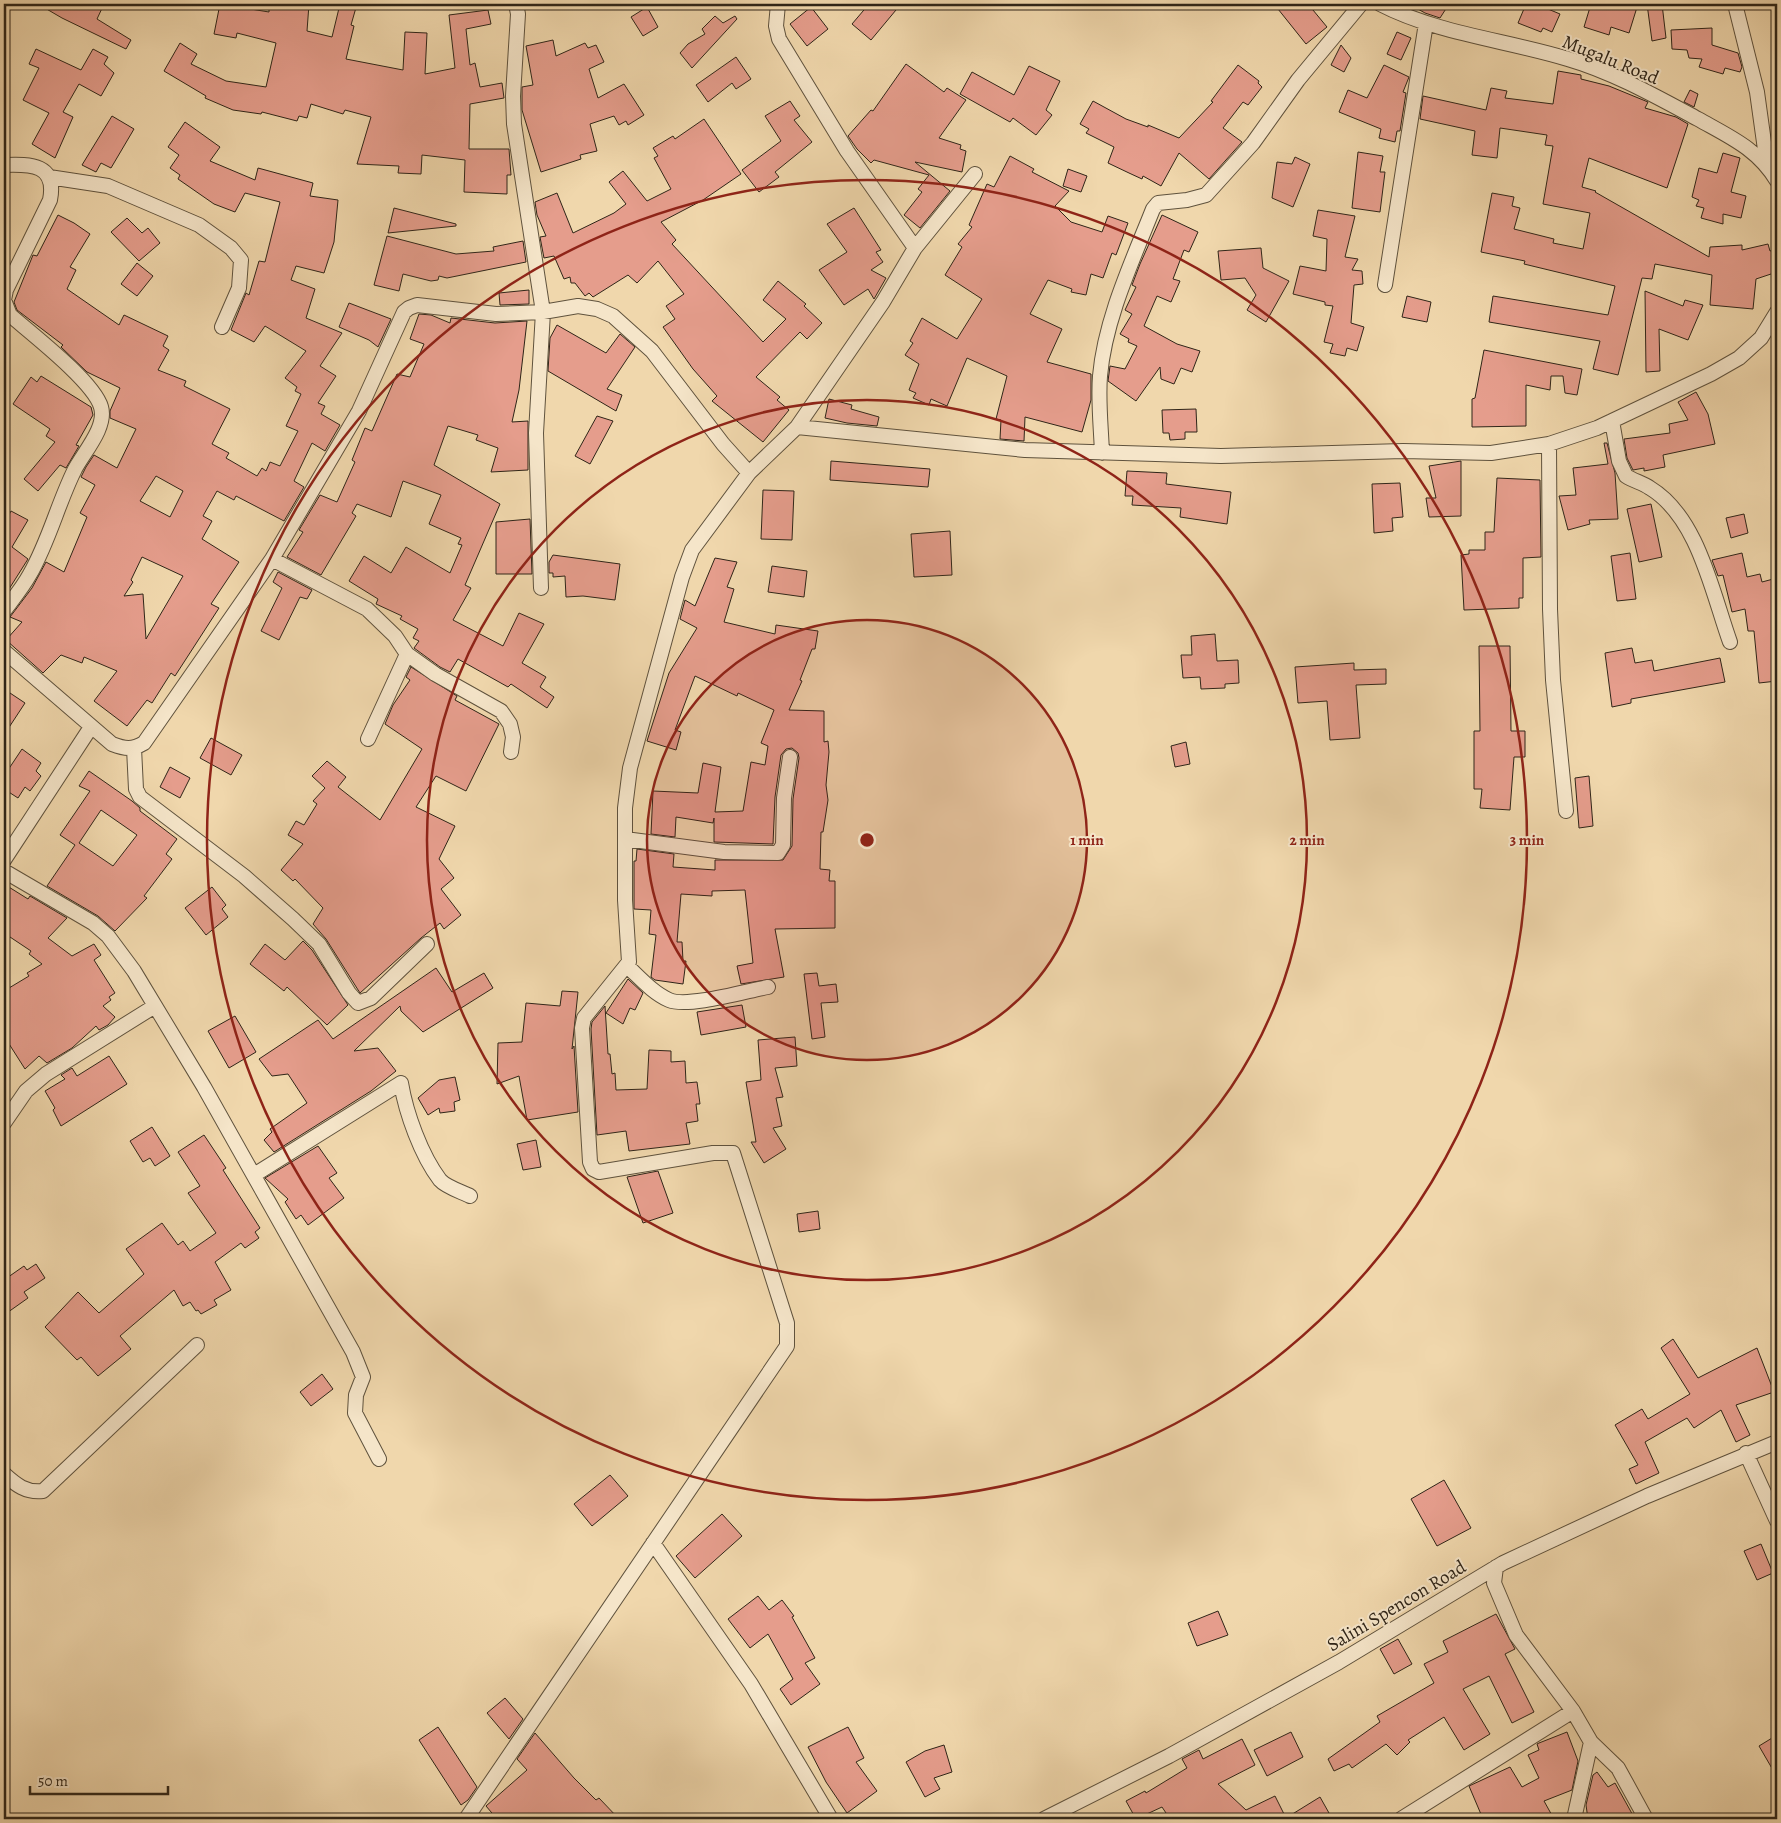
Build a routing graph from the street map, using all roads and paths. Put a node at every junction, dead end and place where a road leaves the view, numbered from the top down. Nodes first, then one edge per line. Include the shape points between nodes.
1 (516, 4) edge
2 (778, 4) edge
3 (1361, 4) edge
4 (1380, 4) edge
5 (1736, 4) edge
6 (1426, 23) junction
7 (4, 164) edge
8 (1767, 164) junction
9 (975, 174) dead end
10 (50, 177) junction
11 (1777, 181) edge
12 (915, 248) junction
13 (1385, 285) dead end
14 (543, 312) junction
15 (1777, 312) edge
16 (222, 327) dead end
17 (1612, 421) junction
18 (797, 427) junction
19 (1549, 444) junction
20 (1102, 452) junction
21 (749, 473) junction
22 (272, 559) junction
23 (541, 588) dead end
24 (4, 611) edge
25 (1730, 642) dead end
26 (4, 651) edge
27 (407, 654) junction
28 (91, 727) junction
29 (368, 740) dead end
30 (134, 748) junction
31 (511, 752) dead end
32 (790, 757) dead end
33 (1566, 811) dead end
34 (625, 839) junction
35 (4, 860) edge
36 (4, 872) edge
37 (427, 944) dead end
38 (627, 966) junction
39 (768, 987) dead end
40 (155, 1006) junction
41 (4, 1123) edge
42 (254, 1175) junction
43 (470, 1196) dead end
44 (196, 1345) dead end
45 (1777, 1442) edge
46 (1746, 1454) junction
47 (379, 1459) dead end
48 (4, 1474) edge
49 (1777, 1521) edge
50 (653, 1543) junction
51 (1496, 1566) junction
52 (1572, 1711) junction
53 (1591, 1742) junction
54 (466, 1819) edge
55 (831, 1819) edge
56 (1044, 1819) edge
57 (1402, 1819) edge
58 (1574, 1819) edge
59 (1646, 1819) edge

1 - 14 street via 514,124
2 - 12 street via 776,26 779,39 847,151
3 - 20 street via 1298,80 1253,143 1206,195 1158,203 1153,209 1113,316 1100,376
4 - 6 street, Mugalu Road
5 - 8 street via 1757,92
6 - 8 street, Mugalu Road via 1570,59 1606,73 1740,142
6 - 13 street
7 - 10 street via 41,168
8 - 11 street, Mugalu Road
9 - 12 street
10 - 16 street via 108,186 199,225 231,248 241,260 239,288
10 - 24 street via 50,200 6,290 6,308 10,316 96,395 102,418 74,471 30,576
12 - 18 street via 883,302
14 - 21 street via 578,306 613,316 652,351
14 - 22 street via 496,314 417,305 404,312 359,412
14 - 23 street via 536,433
15 - 17 street via 1761,338 1739,358
17 - 19 street
17 - 25 street via 1626,476 1650,488 1677,512 1695,542
18 - 20 street via 1025,450
18 - 21 street
19 - 20 street via 1491,453 1403,451 1221,456
19 - 33 street via 1550,609
21 - 34 street via 692,550 682,577 630,768
22 - 27 street via 366,608 395,636
22 - 30 street via 144,743
26 - 28 street
27 - 29 street
27 - 31 street via 435,674 501,711 510,724 513,737
28 - 30 street via 112,744 124,749
28 - 35 street
30 - 37 street via 136,788 140,797 244,876 293,919 319,944 358,1003 370,998
32 - 34 street via 784,798 783,845 778,853 724,852
34 - 38 street
36 - 40 street via 100,929 134,971
38 - 39 street via 654,991 674,1002 697,1001
38 - 50 street via 584,1018 582,1028 590,1162 599,1172 713,1153 733,1153 787,1323 788,1336 787,1346
40 - 41 street via 46,1074 26,1091
40 - 42 street
42 - 43 street via 401,1083 405,1106 441,1181
42 - 47 street via 353,1352 363,1377 356,1395 355,1413
44 - 48 street via 43,1491 20,1488
45 - 46 street, Salini Spencon Road
46 - 49 street
46 - 51 street, Salini Spencon Road
50 - 54 street
50 - 55 street via 751,1684
51 - 52 street via 1494,1584 1516,1635
51 - 56 street, Salini Spencon Road via 1340,1662 1169,1756
52 - 53 street
52 - 57 street
53 - 58 street
53 - 59 street via 1618,1768

